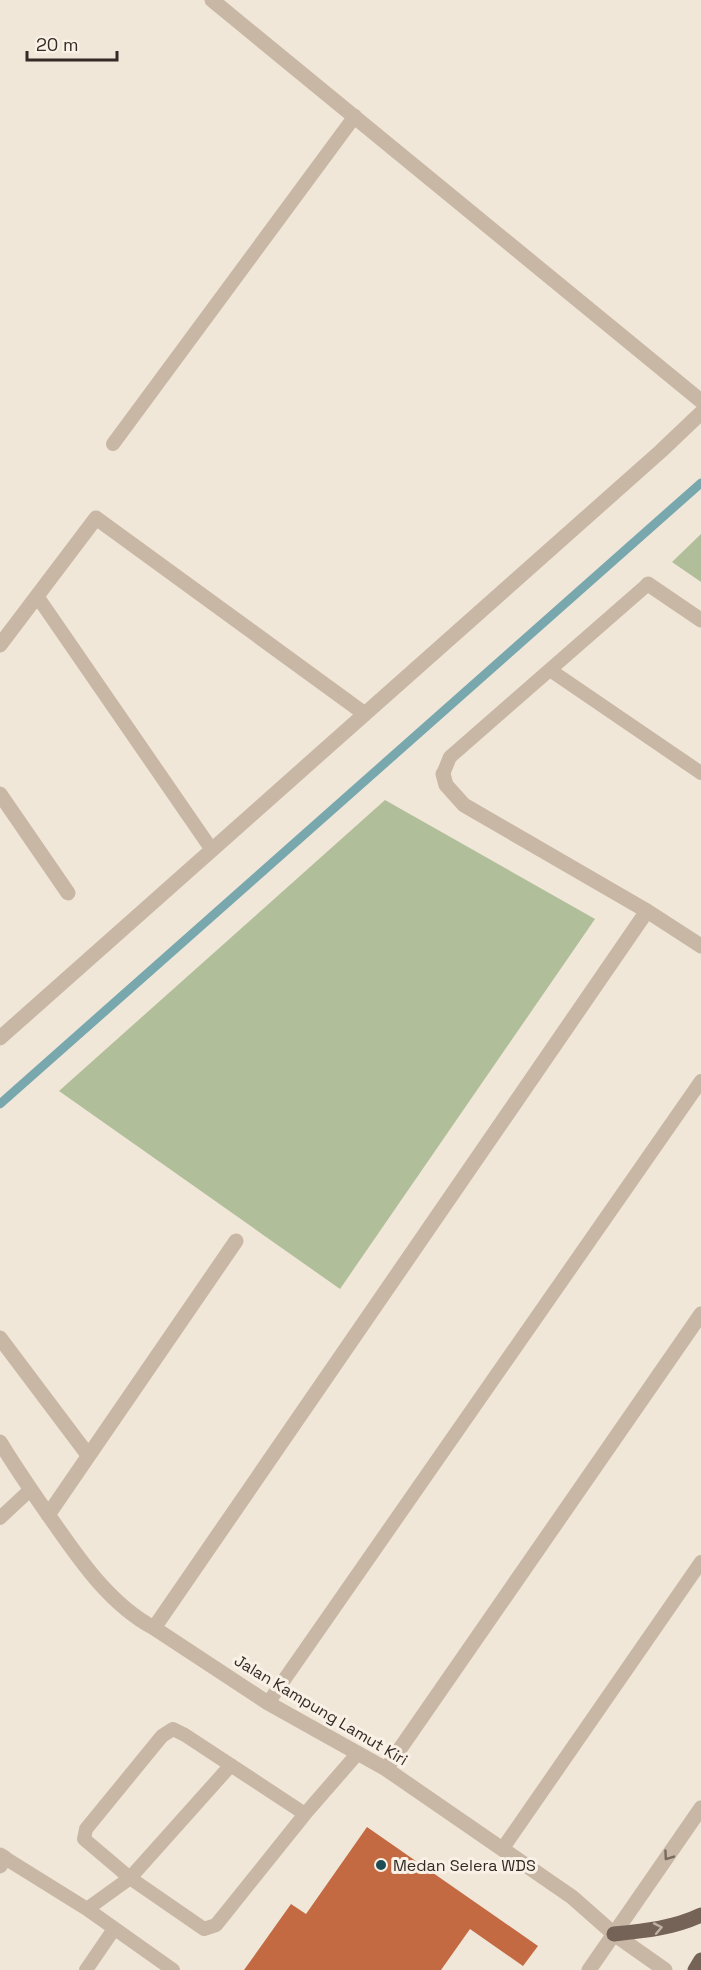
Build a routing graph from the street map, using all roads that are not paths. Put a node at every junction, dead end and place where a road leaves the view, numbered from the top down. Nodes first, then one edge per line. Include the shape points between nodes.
1 (212, 0) edge
2 (355, 116) junction
3 (701, 400) edge
4 (701, 413) edge
5 (113, 444) dead end
6 (648, 584) joint
7 (37, 596) junction
8 (701, 620) edge
9 (0, 645) edge
10 (550, 670) junction
11 (365, 714) junction
12 (701, 773) edge
13 (443, 774) joint
14 (0, 795) edge
15 (212, 850) junction
16 (68, 893) dead end
17 (647, 910) junction
18 (701, 946) edge
19 (0, 1038) edge
20 (701, 1081) edge
21 (236, 1241) dead end
22 (701, 1314) edge
23 (0, 1338) edge
24 (0, 1442) edge
25 (88, 1455) junction
26 (30, 1490) junction
27 (48, 1515) junction
28 (0, 1518) edge
29 (701, 1562) edge
30 (154, 1628) junction
31 (268, 1703) junction
32 (358, 1753) junction
33 (231, 1765) junction
34 (386, 1768) junction
35 (701, 1808) edge
36 (305, 1814) junction
37 (503, 1848) junction
38 (2, 1860) edge
39 (130, 1878) junction
40 (87, 1909) junction
41 (701, 1915) edge
42 (114, 1929) junction
43 (614, 1934) junction
44 (701, 1960) edge
45 (86, 1970) edge
46 (173, 1970) edge
47 (589, 1970) edge
48 (665, 1970) edge
49 (695, 1970) edge

1 - 2 street
2 - 3 street
2 - 5 lane
4 - 11 street
6 - 8 street
6 - 10 lane
7 - 9 street
7 - 11 street via 96,518
7 - 15 lane
10 - 12 lane
10 - 13 lane via 450,757
11 - 15 street
13 - 17 street via 446,785 464,805
14 - 16 street
15 - 19 street
17 - 18 street
17 - 30 street
20 - 31 lane
21 - 25 street
22 - 34 street
23 - 25 street
24 - 26 street, Jalan Kampung Lamut Kiri
25 - 27 street
26 - 27 street, Jalan Kampung Lamut Kiri
26 - 28 lane
27 - 30 street, Jalan Kampung Lamut Kiri via 112,1597
29 - 37 lane
30 - 31 street, Jalan Kampung Lamut Kiri
31 - 32 street, Jalan Kampung Lamut Kiri
32 - 34 street, Jalan Kampung Lamut Kiri
32 - 36 lane
33 - 36 lane
33 - 39 lane
33 - 39 lane via 173,1729 162,1736 86,1829 84,1839
34 - 37 street, Jalan Kampung Lamut Kiri
35 -> 43 street
36 - 39 lane via 216,1925 204,1929
37 - 43 street, Jalan Kampung Lamut Kiri via 572,1897
38 - 40 lane
39 - 40 lane
40 - 42 lane
43 -> 41 main road via 665,1927
42 - 45 lane
42 - 46 lane
43 - 47 street
43 - 48 street, Jalan Kampung Lamut Kiri
44 - 49 main road

